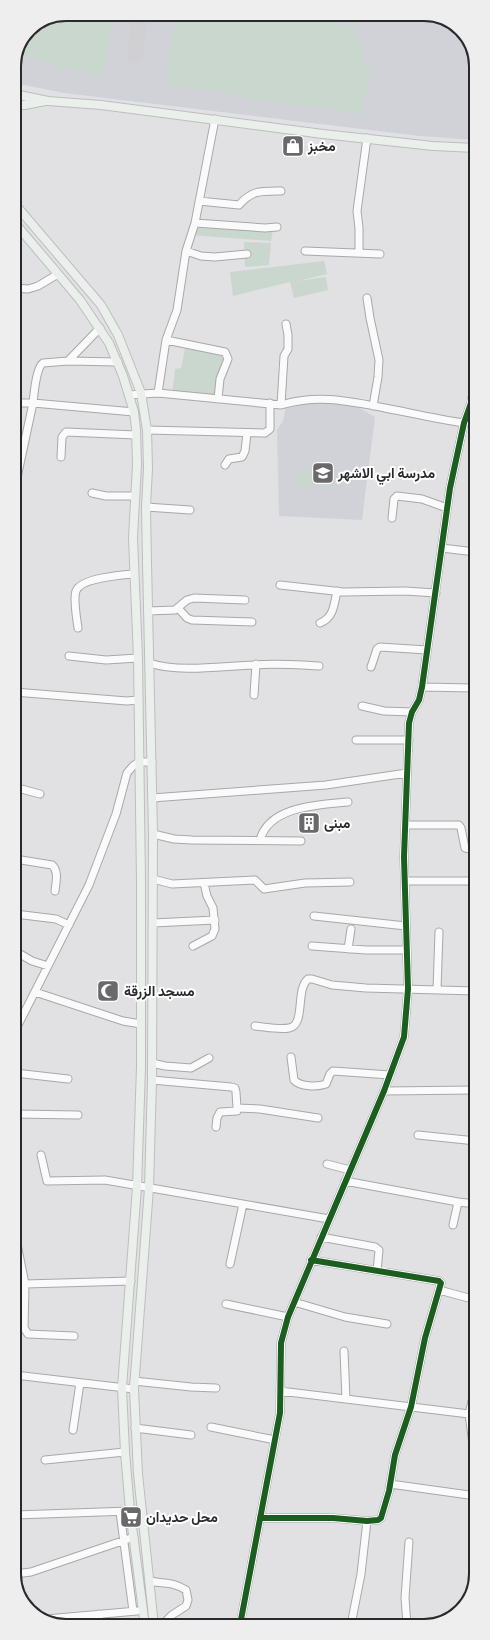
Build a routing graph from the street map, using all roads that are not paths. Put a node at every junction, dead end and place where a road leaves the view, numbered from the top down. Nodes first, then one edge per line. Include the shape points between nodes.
1 (21, 95) edge
2 (48, 101) junction
3 (21, 105) edge
4 (216, 119) junction
5 (367, 138) junction
6 (469, 148) edge
7 (281, 191) dead end
8 (199, 201) junction
9 (21, 211) edge
10 (195, 224) junction
11 (277, 227) dead end
12 (21, 230) edge
13 (186, 251) junction
14 (305, 251) dead end
15 (358, 252) junction
16 (247, 254) dead end
17 (380, 254) dead end
18 (58, 274) junction
19 (21, 288) edge
20 (367, 298) dead end
21 (286, 324) dead end
22 (100, 328) junction
23 (166, 340) junction
24 (68, 361) junction
25 (118, 362) junction
26 (141, 393) junction
27 (158, 393) junction
28 (129, 395) junction
29 (218, 399) junction
30 (21, 403) edge
31 (33, 403) junction
32 (270, 403) junction
33 (281, 404) junction
34 (373, 406) junction
35 (134, 412) junction
36 (469, 412) edge
37 (464, 423) junction
38 (147, 430) junction
39 (247, 433) junction
40 (136, 435) junction
41 (21, 452) edge
42 (61, 457) dead end
43 (225, 465) dead end
44 (92, 493) dead end
45 (135, 496) junction
46 (146, 507) junction
47 (447, 508) junction
48 (190, 510) dead end
49 (392, 518) dead end
50 (442, 548) junction
51 (469, 551) edge
52 (134, 574) junction
53 (280, 585) dead end
54 (337, 591) junction
55 (436, 593) junction
56 (245, 600) dead end
57 (178, 608) junction
58 (148, 611) junction
59 (252, 622) dead end
60 (320, 623) dead end
61 (78, 628) dead end
62 (428, 650) junction
63 (69, 656) dead end
64 (138, 658) junction
65 (149, 663) junction
66 (256, 664) junction
67 (319, 666) dead end
68 (371, 667) dead end
69 (422, 687) junction
70 (469, 688) edge
71 (21, 692) edge
72 (254, 695) dead end
73 (138, 700) junction
74 (362, 706) dead end
75 (412, 712) junction
76 (356, 740) dead end
77 (409, 740) junction
78 (139, 762) junction
79 (152, 762) junction
80 (407, 773) junction
81 (21, 789) edge
82 (40, 794) dead end
83 (152, 798) junction
84 (348, 802) dead end
85 (405, 825) junction
86 (153, 834) junction
87 (260, 840) junction
88 (301, 841) dead end
89 (469, 849) edge
90 (21, 860) edge
91 (153, 879) junction
92 (405, 881) junction
93 (469, 881) edge
94 (350, 882) dead end
95 (204, 883) junction
96 (55, 891) dead end
97 (21, 915) edge
98 (314, 916) dead end
99 (214, 920) junction
100 (153, 923) junction
101 (69, 925) junction
102 (406, 926) junction
103 (351, 930) dead end
104 (438, 932) dead end
105 (194, 946) dead end
106 (312, 946) dead end
107 (348, 949) junction
108 (407, 950) junction
109 (21, 955) edge
110 (48, 966) junction
111 (408, 988) junction
112 (437, 990) junction
113 (469, 991) edge
114 (35, 992) junction
115 (21, 1019) edge
116 (141, 1024) junction
117 (255, 1026) dead end
118 (292, 1057) dead end
119 (208, 1058) dead end
120 (152, 1063) junction
121 (21, 1074) edge
122 (390, 1075) junction
123 (68, 1079) dead end
124 (152, 1080) junction
125 (469, 1090) edge
126 (384, 1091) junction
127 (237, 1108) junction
128 (21, 1114) edge
129 (78, 1115) dead end
130 (318, 1118) dead end
131 (216, 1126) dead end
132 (418, 1135) dead end
133 (469, 1140) edge
134 (41, 1155) dead end
135 (327, 1164) dead end
136 (350, 1170) junction
137 (346, 1181) junction
138 (137, 1187) junction
139 (149, 1188) junction
140 (458, 1202) junction
141 (469, 1203) edge
142 (243, 1204) junction
143 (329, 1219) junction
144 (453, 1225) dead end
145 (322, 1237) junction
146 (311, 1260) junction
147 (21, 1264) edge
148 (230, 1264) dead end
149 (377, 1271) junction
150 (131, 1281) junction
151 (25, 1284) junction
152 (439, 1290) junction
153 (21, 1296) edge
154 (24, 1296) junction
155 (469, 1298) edge
156 (294, 1302) junction
157 (226, 1304) dead end
158 (288, 1317) junction
159 (387, 1324) dead end
160 (74, 1336) dead end
161 (344, 1351) dead end
162 (21, 1376) edge
163 (80, 1382) junction
164 (134, 1385) junction
165 (122, 1388) junction
166 (216, 1388) dead end
167 (280, 1391) junction
168 (346, 1399) junction
169 (411, 1407) junction
170 (469, 1414) edge
171 (211, 1427) dead end
172 (135, 1428) junction
173 (73, 1430) dead end
174 (191, 1435) dead end
175 (275, 1440) junction
176 (125, 1452) junction
177 (44, 1460) dead end
178 (390, 1484) junction
179 (469, 1495) edge
180 (130, 1511) junction
181 (120, 1512) junction
182 (21, 1515) edge
183 (260, 1518) junction
184 (367, 1521) junction
185 (134, 1537) junction
186 (124, 1541) junction
187 (409, 1542) dead end
188 (21, 1573) edge
189 (149, 1581) junction
190 (143, 1610) junction
191 (133, 1611) junction
192 (99, 1614) junction
193 (68, 1617) joint
194 (58, 1618) edge
195 (100, 1619) edge
196 (144, 1619) edge
197 (153, 1619) edge
198 (168, 1619) edge
199 (241, 1619) edge
200 (352, 1619) edge
201 (406, 1619) edge

1 - 2 main road
2 - 3 main road
2 - 4 main road via 101,104
4 - 5 main road
4 - 8 street
5 - 6 main road
5 - 15 street via 357,211
7 - 8 street via 256,192 239,205
8 - 10 street
9 - 26 main road via 101,305 118,335
10 - 11 street
10 - 13 street
12 - 18 main road
13 - 16 street via 215,257
13 - 23 street via 177,310
14 - 15 street
15 - 17 street
18 - 19 street via 38,286
18 - 22 main road
20 - 34 street via 379,360
21 - 33 street via 288,349 284,356
22 - 24 street
22 - 25 main road
23 - 27 street
23 - 29 street via 225,352 228,359 220,379
24 - 25 street
24 - 31 street via 45,362 40,365
25 - 28 main road
26 - 27 street
26 - 28 street
26 - 38 main road
27 - 29 street
28 - 35 main road
29 - 32 street
30 - 31 street
31 - 35 street
31 - 41 street
32 - 33 street
32 - 39 street via 270,429 264,433
33 - 34 street via 316,398 338,399
34 - 37 street
35 - 40 main road
36 - 37 street
37 - 47 street
38 - 39 street
38 - 46 main road
39 - 43 street via 242,457 230,459
40 - 42 street via 66,432 62,437
40 - 45 main road
44 - 45 street via 106,496
45 - 52 main road
46 - 48 street
46 - 58 main road
47 - 49 street via 422,499 397,496 394,499
47 - 50 street
50 - 51 street
50 - 55 street
52 - 61 street via 103,577 79,587 75,594
52 - 64 main road
53 - 54 street
54 - 55 street
54 - 60 street via 332,614
55 - 62 street
56 - 57 street via 194,598 187,600
57 - 58 street
57 - 59 street via 192,620
58 - 65 main road
62 - 68 street via 380,647
62 - 69 street
63 - 64 street via 106,660
64 - 73 main road
65 - 66 street via 161,667
65 - 79 main road
66 - 67 street
66 - 72 street
69 - 70 street
69 - 75 street via 419,700
71 - 73 street
73 - 78 main road
74 - 75 street via 384,711
75 - 77 street
76 - 77 street
77 - 80 street
78 - 79 street
78 - 101 street via 127,773 99,862
78 - 116 main road
79 - 83 main road
80 - 83 street via 326,785
80 - 85 street
81 - 82 street
83 - 86 main road
84 - 87 street via 306,807 281,816 266,825
85 - 89 street via 458,825 465,848
85 - 92 street
86 - 87 street via 192,840
86 - 91 main road
87 - 88 street
90 - 96 street via 55,868
91 - 95 street via 172,884
91 - 100 main road
92 - 93 street
92 - 102 street
94 - 95 street via 305,883 264,889 255,880
95 - 99 street via 207,896 214,908
97 - 101 street via 56,919
98 - 102 street
99 - 100 street
99 - 105 street via 215,929 212,936
100 - 120 main road
101 - 110 street
102 - 108 street
103 - 107 street
104 - 112 street
106 - 107 street
107 - 108 street
108 - 111 street
109 - 110 street
110 - 114 street
111 - 112 street
111 - 117 street via 332,985 308,979 301,991 298,1021 295,1026
111 - 122 street via 404,1037
112 - 113 street
114 - 115 street
114 - 116 street via 123,1021
116 - 138 main road
118 - 122 street via 294,1080 301,1084 322,1086 326,1084 333,1071
119 - 120 street via 191,1068
120 - 124 main road
121 - 123 street
122 - 126 street
124 - 127 street via 215,1084 235,1088
124 - 139 main road
125 - 126 street
126 - 136 street
127 - 130 street
127 - 131 street via 234,1112 220,1112
128 - 129 street
132 - 133 street
134 - 138 street via 47,1180 105,1180
135 - 136 street
136 - 137 street
137 - 140 street
137 - 143 street
138 - 139 street
138 - 150 main road
139 - 142 street
139 - 164 main road
140 - 141 street
140 - 144 street
142 - 143 street
142 - 148 street
143 - 145 street
145 - 146 street
145 - 149 street via 375,1247 379,1250
146 - 149 street
146 - 156 street
147 - 151 street
149 - 152 street via 439,1281
150 - 151 street
150 - 165 main road
151 - 154 street
152 - 155 street
152 - 169 street via 425,1338
153 - 154 street
154 - 160 street via 24,1328 28,1334
156 - 158 street
156 - 159 street via 345,1317
157 - 158 street
158 - 167 street via 281,1343
161 - 168 street
162 - 163 street
163 - 165 street
163 - 173 street
164 - 165 street
164 - 166 street
164 - 172 main road
165 - 176 main road
167 - 168 street
167 - 175 street via 280,1413
168 - 169 street
169 - 170 street
169 - 178 street via 395,1455
171 - 175 street
172 - 174 street
172 - 189 main road
175 - 183 street
176 - 177 street
176 - 180 main road
178 - 179 street
178 - 184 street via 381,1518
180 - 181 street
180 - 185 main road
181 - 182 street
181 - 186 street
183 - 184 street via 333,1518
183 - 199 street
184 - 200 street
185 - 186 street
185 - 190 main road
186 - 188 street
186 - 191 street
187 - 201 street
189 - 197 main road
189 - 198 street via 177,1584 186,1590 186,1606
190 - 191 street
190 - 196 main road
191 - 192 street
192 - 193 street
192 - 195 street
193 - 194 street

